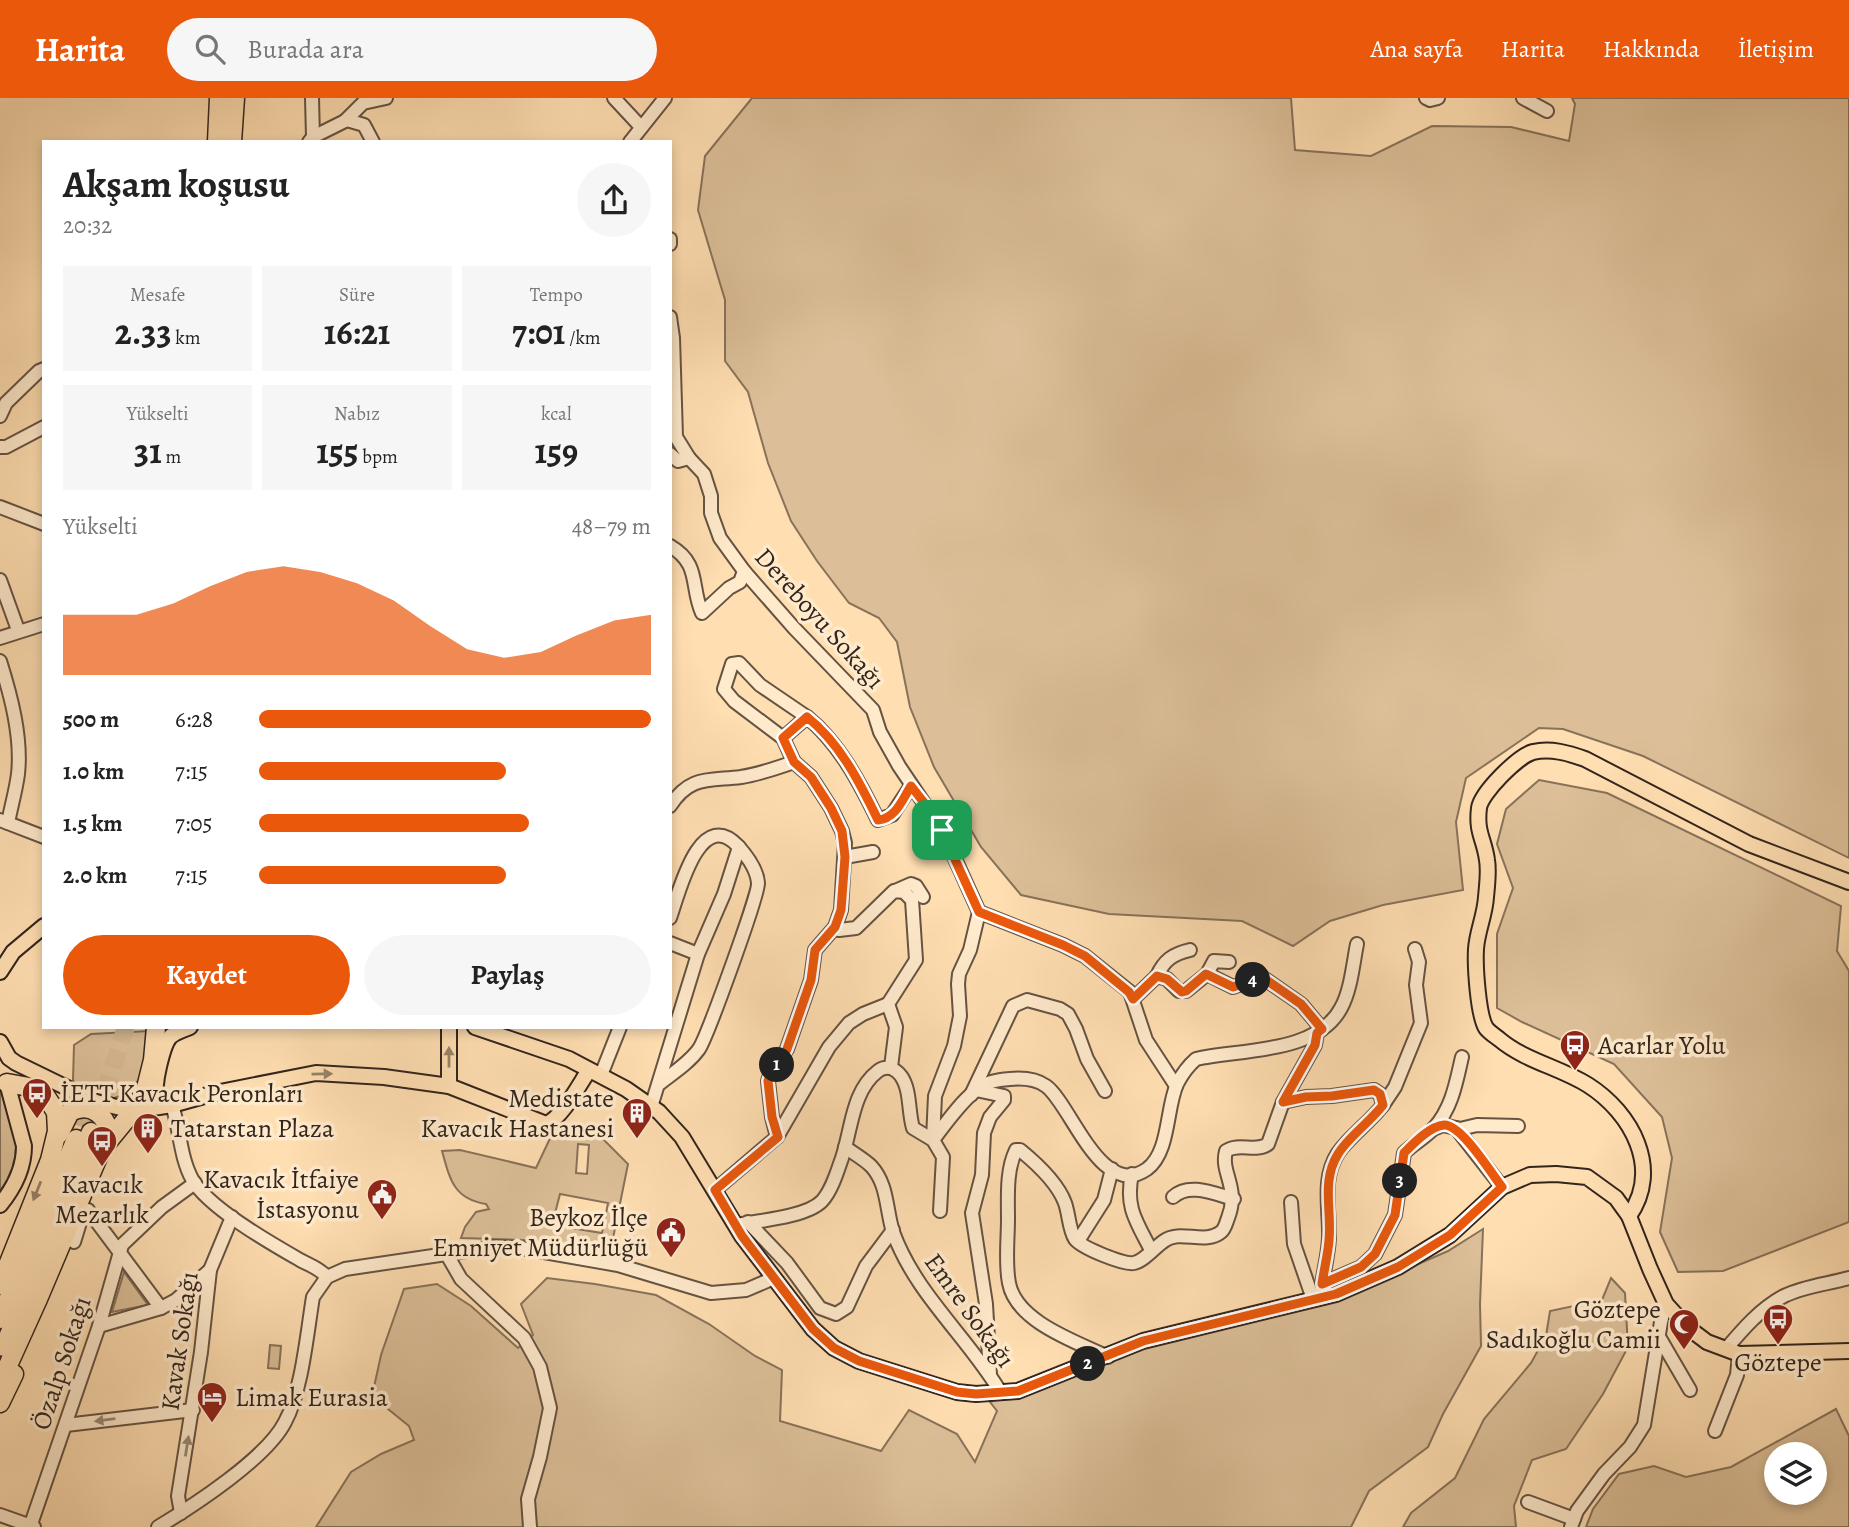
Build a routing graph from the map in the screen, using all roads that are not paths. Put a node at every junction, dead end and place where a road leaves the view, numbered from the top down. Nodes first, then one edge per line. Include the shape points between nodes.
1 (219, 98) edge
2 (235, 98) edge
3 (244, 98) edge
4 (312, 98) edge
5 (386, 98) edge
6 (614, 98) edge
7 (665, 98) edge
8 (1426, 98) edge
9 (1438, 98) edge
10 (1523, 98) edge
11 (1547, 111) dead end
12 (345, 121) junction
13 (641, 127) junction
14 (311, 139) edge
15 (216, 140) edge
16 (233, 140) edge
17 (242, 140) edge
18 (372, 140) edge
19 (631, 140) edge
20 (672, 335) edge
21 (42, 370) edge
22 (0, 416) edge
23 (42, 428) edge
24 (0, 447) edge
25 (672, 456) edge
26 (690, 458) junction
27 (0, 507) edge
28 (42, 523) edge
29 (672, 548) edge
30 (744, 571) junction
31 (0, 582) edge
32 (42, 625) edge
33 (18, 631) junction
34 (0, 638) edge
35 (0, 661) edge
36 (807, 717) junction
37 (783, 738) junction
38 (794, 762) junction
39 (911, 786) junction
40 (672, 803) edge
41 (4, 821) edge
42 (42, 836) edge
43 (739, 847) junction
44 (873, 852) dead end
45 (845, 857) junction
46 (1849, 882) edge
47 (894, 891) junction
48 (923, 897) dead end
49 (979, 912) junction
50 (672, 913) edge
51 (835, 927) junction
52 (42, 928) edge
53 (672, 944) edge
54 (1357, 944) dead end
55 (1415, 949) dead end
56 (1190, 950) dead end
57 (698, 954) junction
58 (1229, 962) dead end
59 (0, 972) edge
60 (1206, 974) junction
61 (1157, 976) junction
62 (1133, 999) junction
63 (888, 1004) junction
64 (156, 1029) edge
65 (186, 1029) edge
66 (449, 1029) edge
67 (619, 1029) edge
68 (493, 1030) edge
69 (1319, 1031) junction
70 (0, 1042) edge
71 (1462, 1057) dead end
72 (891, 1067) junction
73 (595, 1072) junction
74 (58, 1082) junction
75 (3, 1083) edge
76 (659, 1084) junction
77 (449, 1086) junction
78 (1176, 1086) junction
79 (1105, 1091) dead end
80 (974, 1092) junction
81 (1283, 1102) junction
82 (1383, 1105) junction
83 (177, 1107) junction
84 (651, 1107) junction
85 (133, 1111) junction
86 (1518, 1126) dead end
87 (1456, 1128) junction
88 (1433, 1129) junction
89 (94, 1132) junction
90 (778, 1137) junction
91 (933, 1140) junction
92 (56, 1141) junction
93 (845, 1147) junction
94 (1112, 1169) junction
95 (1132, 1174) junction
96 (194, 1183) junction
97 (1502, 1187) junction
98 (715, 1190) junction
99 (1172, 1197) dead end
100 (1234, 1199) junction
101 (1291, 1202) dead end
102 (0, 1205) edge
103 (940, 1211) dead end
104 (1629, 1216) junction
105 (232, 1217) junction
106 (742, 1224) junction
107 (892, 1230) junction
108 (1078, 1241) junction
109 (74, 1242) dead end
110 (1151, 1250) junction
111 (446, 1253) junction
112 (120, 1254) junction
113 (12, 1256) junction
114 (210, 1269) junction
115 (0, 1270) edge
116 (319, 1275) junction
117 (774, 1278) junction
118 (1849, 1278) edge
119 (0, 1285) edge
120 (1318, 1294) junction
121 (38, 1299) junction
122 (1666, 1304) junction
123 (161, 1308) junction
124 (0, 1319) edge
125 (99, 1326) junction
126 (1658, 1335) junction
127 (1732, 1351) junction
128 (1849, 1351) edge
129 (1108, 1356) junction
130 (0, 1357) edge
131 (990, 1374) junction
132 (0, 1383) edge
133 (1690, 1390) dead end
134 (1001, 1394) junction
135 (0, 1403) edge
136 (193, 1410) junction
137 (65, 1424) junction
138 (1715, 1431) dead end
139 (1528, 1502) dead end
140 (181, 1513) junction
141 (0, 1515) edge
142 (1572, 1523) edge
143 (32, 1527) edge
144 (158, 1527) edge
145 (530, 1527) edge

1 - 15 highway
2 - 16 highway
3 - 17 highway
4 - 14 street
5 - 12 street via 363,103
6 - 13 street
7 - 13 street
8 - 9 street
10 - 11 street
12 - 14 street
12 - 18 street via 365,125
13 - 19 street
20 - 26 street, Dereboyu Sokağı via 677,437
21 - 22 street via 6,403
23 - 24 street
25 - 26 street via 678,461
26 - 30 street, Dereboyu Sokağı via 704,474 720,538
27 - 28 street
29 - 30 street via 686,558 694,575 702,613 740,582
30 - 39 street, Dereboyu Sokağı via 873,710 880,732
31 - 33 street
32 - 33 street
33 - 34 street
35 - 41 street via 18,745 18,775
36 - 37 street
36 - 37 street via 760,685 739,663 732,664 724,688
36 - 39 street via 852,769 878,820 892,815
37 - 38 street
38 - 40 street via 742,777 706,779 680,791
38 - 45 street via 811,777 831,808 842,831
39 - 49 street, Dereboyu Sokağı via 936,818
41 - 42 street
43 - 50 street via 717,836 701,845
43 - 57 street
43 - 76 street via 751,861 758,883 752,910 700,1047
44 - 45 street
45 - 51 street via 841,910
46 - 104 main road via 1749,844 1585,759 1560,751 1531,752 1485,792 1479,804 1478,829 1487,860 1486,900 1476,950 1478,1000 1486,1028 1512,1051 1588,1085 1634,1133 1644,1168 1637,1205
47 - 48 street via 911,884
47 - 51 street via 856,928
47 - 63 street via 904,892 912,900 916,960
49 - 62 street via 1085,956
49 - 91 street via 959,974 960,1016 935,1096
51 - 90 street via 815,950 811,980 787,1049 768,1081
52 - 59 main road via 13,952
53 - 57 street
54 - 69 street via 1342,1008
55 - 82 street via 1421,1023
56 - 61 street via 1169,958
57 - 76 street
58 - 60 street via 1214,961
60 - 61 street via 1182,992
60 - 69 street via 1233,987 1262,977 1301,1004
61 - 62 street
62 - 78 street via 1146,1040
63 - 72 street via 896,1027
63 - 90 street via 849,1023 828,1047
64 - 85 highway via 150,1079
65 - 83 main road via 167,1041 156,1082 161,1101
77 -> 66 main road
67 - 73 street
68 - 73 main road
69 - 78 street via 1282,1046 1196,1059
69 - 81 street
70 - 74 main road via 16,1063
71 - 88 street via 1447,1109
72 - 91 street via 907,1091 914,1128
72 - 93 street via 882,1067 862,1090
73 - 77 main road via 546,1124
73 - 84 main road
74 - 75 main road
74 - 85 main road via 96,1102
75 - 92 highway via 37,1091 49,1100 57,1120
75 - 102 main road via 24,1156
76 - 84 street
83 -> 77 main road via 215,1093 317,1073
78 - 95 street via 1157,1156 1147,1169
79 - 80 street via 1068,1014 1027,1000 1013,1006
80 - 91 street
80 - 94 street via 994,1081 1016,1078 1048,1087 1081,1137
80 - 131 street via 1004,1096 984,1133 982,1175 972,1213 986,1304
81 - 82 street via 1374,1090
81 - 100 street via 1268,1144 1226,1151
82 - 120 street via 1333,1163 1328,1183 1329,1239
83 - 85 main road
83 - 96 street
84 - 98 main road via 681,1137
85 - 89 highway
86 - 87 street
87 - 88 street via 1443,1125
87 - 97 street
88 - 120 street via 1404,1153 1395,1215 1375,1254
89 - 92 highway via 105,1118 95,1110 76,1109 67,1115
89 - 121 highway via 101,1150
89 - 124 highway
89 - 130 highway
90 - 98 street
91 - 103 street via 943,1157
92 -> 113 highway
93 - 106 street via 821,1203 807,1211
93 - 107 street, Emre Sokağı via 871,1165 881,1180
94 - 95 street
94 - 108 street via 1104,1200
95 - 110 street via 1128,1194 1134,1218
96 - 105 street
96 - 112 street via 122,1245
97 - 104 main road via 1530,1175 1587,1177 1616,1198
97 - 120 main road via 1450,1235 1398,1267 1336,1294
98 - 106 main road
99 - 100 street via 1179,1191 1198,1189
100 - 110 street via 1223,1231 1213,1237 1168,1238
101 - 120 street via 1294,1244
104 - 122 main road
105 - 114 street, Kavak Sokağı
105 - 116 street
106 - 107 street via 788,1263 820,1308 836,1314 847,1307 866,1266
106 - 117 main road
107 - 131 street, Emre Sokağı via 912,1275
108 - 110 street via 1130,1264
108 - 129 street via 1059,1192 1028,1156 1016,1150 1011,1160 1008,1205 1013,1295 1040,1324
109 - 112 street via 88,1210
111 - 116 street
111 - 117 street via 522,1248 618,1265 722,1294
111 - 145 street via 461,1279 524,1338 540,1367 550,1408 528,1499
112 - 123 street
112 - 125 street, Özalp Sokağı
113 - 115 street
113 - 119 highway
114 - 123 street
114 - 136 street, Kavak Sokağı
116 - 140 street via 293,1399 280,1432 229,1479
117 - 134 main road via 813,1329 834,1348 859,1361 957,1392
118 - 127 street via 1784,1296 1751,1319
120 - 129 main road via 1143,1341
121 - 132 highway
121 - 135 highway via 33,1333
122 - 126 street
122 - 127 main road via 1707,1342
123 - 125 street
125 - 137 street, Özalp Sokağı
126 - 133 street
126 - 142 street via 1644,1424
127 - 128 main road
127 - 138 street via 1737,1376
129 - 134 main road
131 - 134 street, Emre Sokağı
136 -> 137 street
140 -> 136 street, Kavak Sokağı via 178,1496
137 - 143 street, Özalp Sokağı
139 - 142 street
140 - 144 street
141 - 143 street

